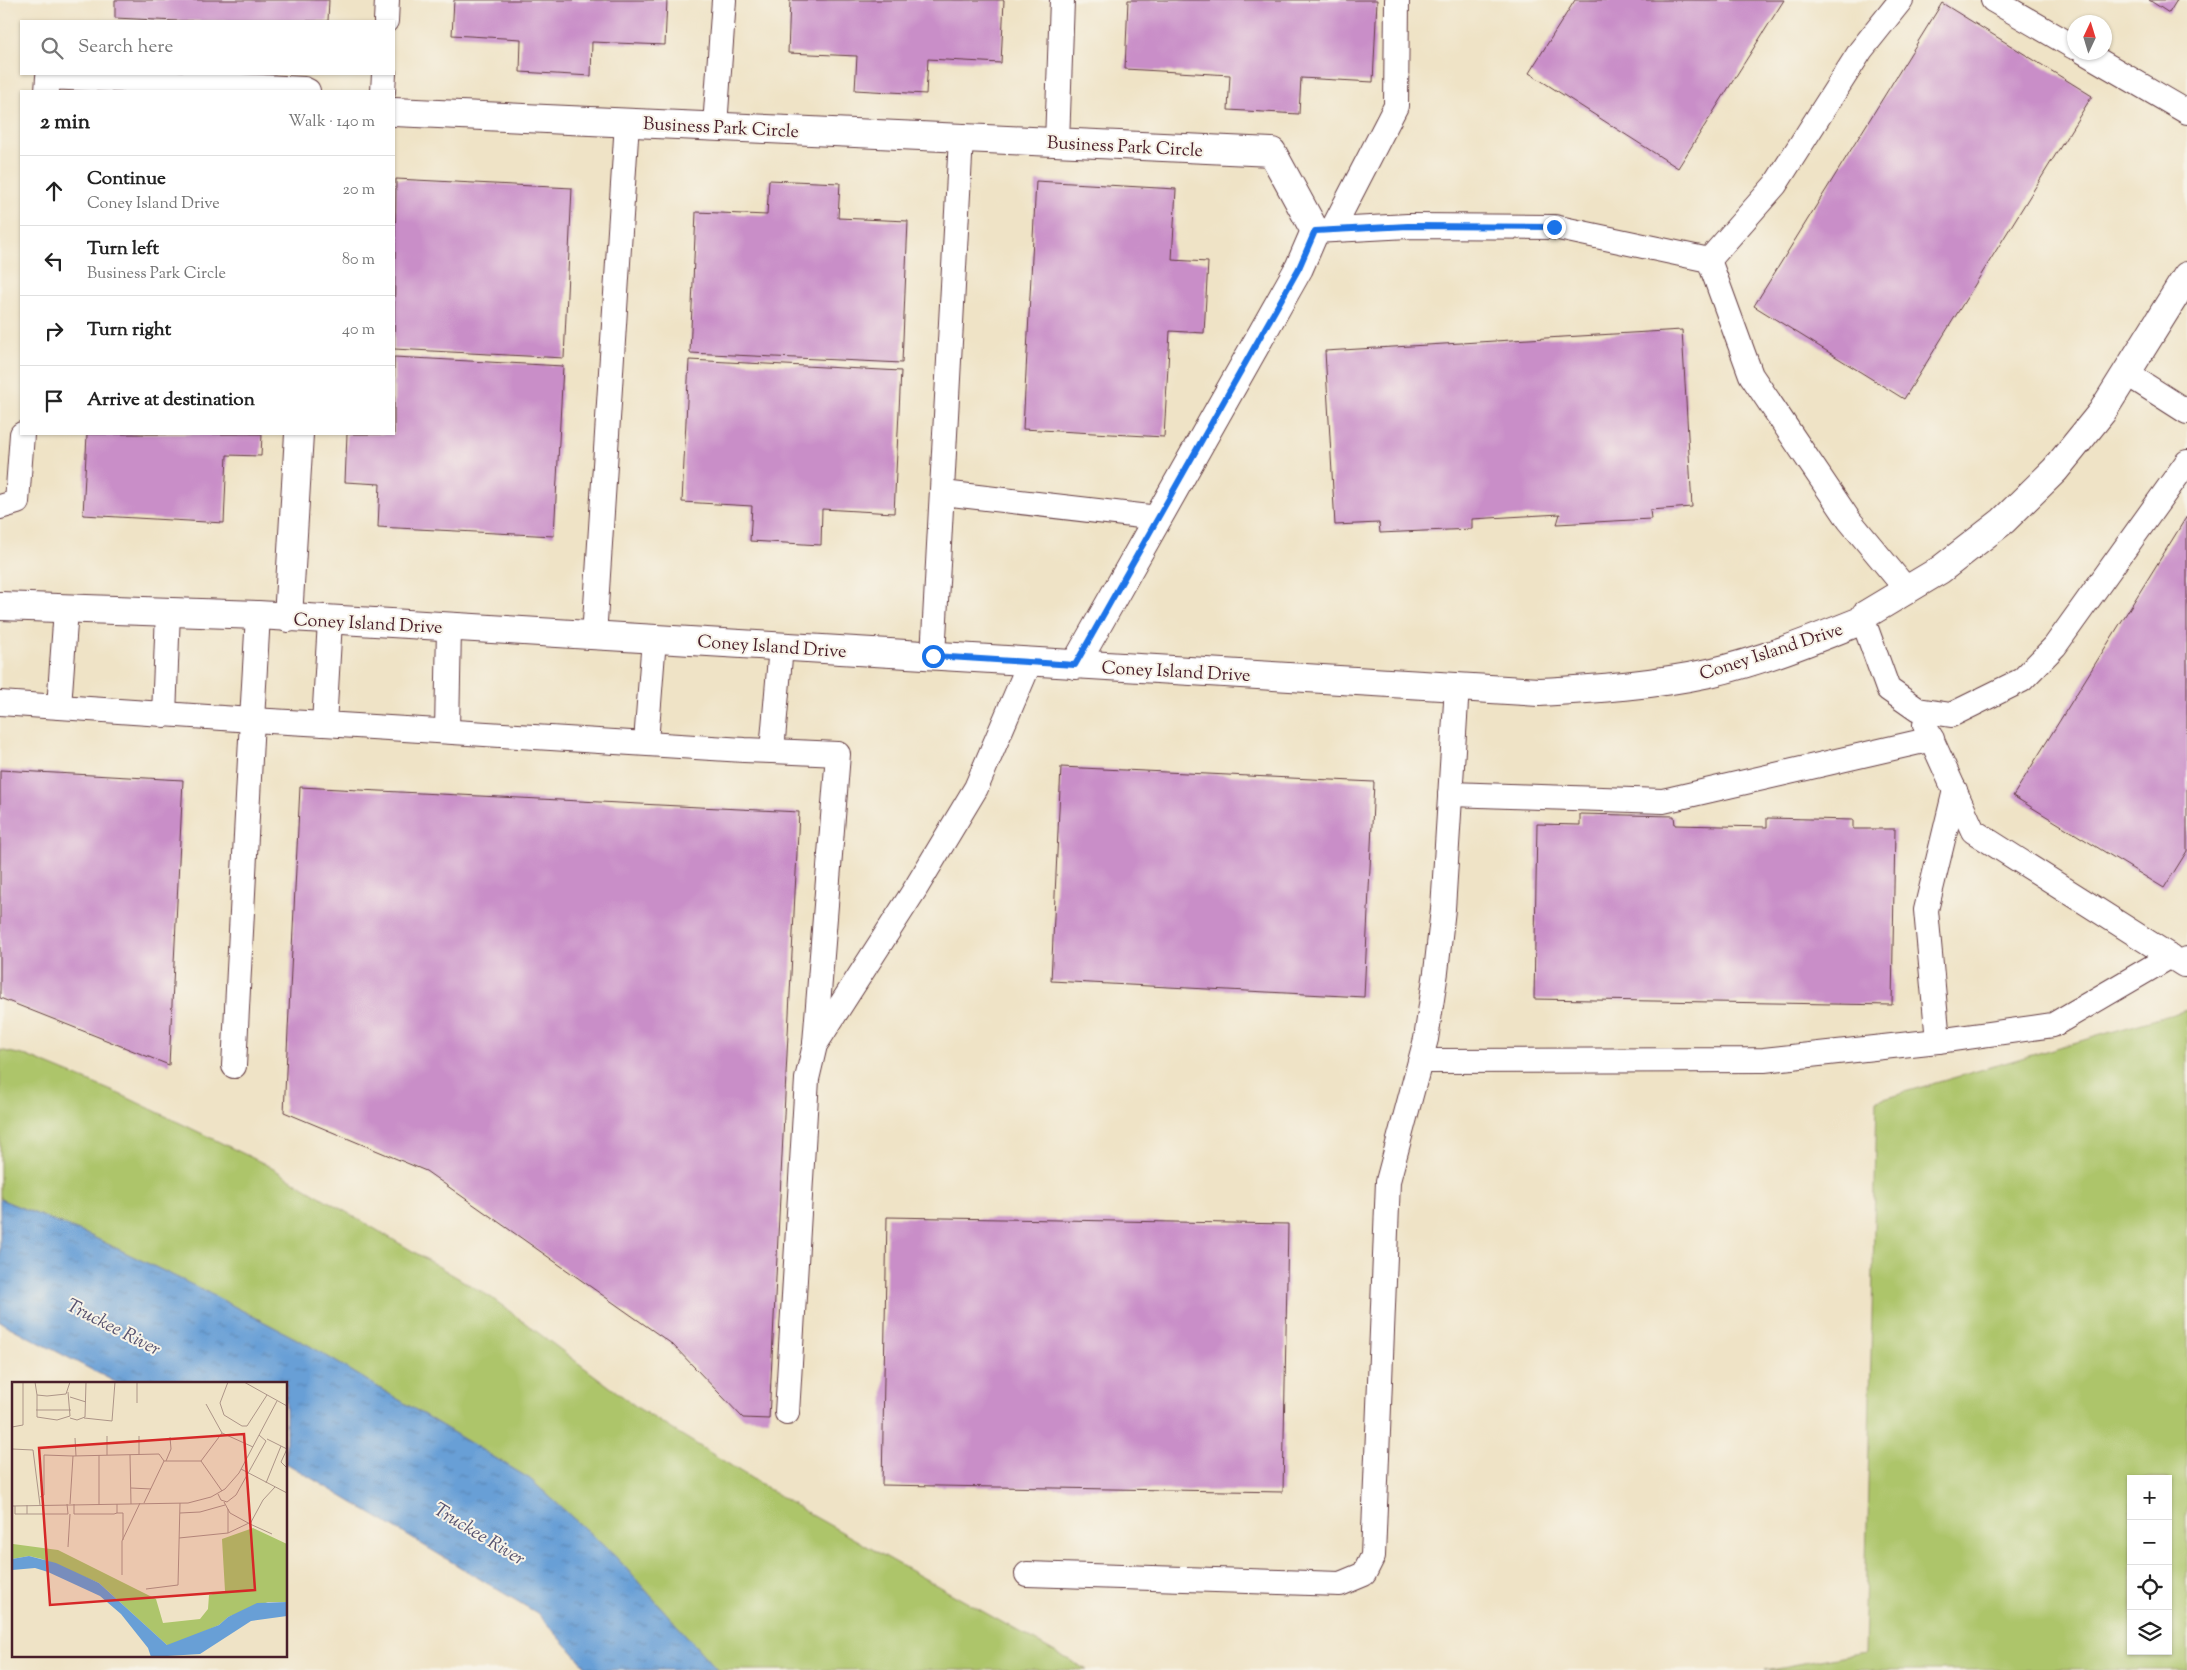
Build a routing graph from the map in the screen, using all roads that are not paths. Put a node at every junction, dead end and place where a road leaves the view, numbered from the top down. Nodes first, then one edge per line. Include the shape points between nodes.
1 (387, 0) edge
2 (724, 0) edge
3 (1062, 0) edge
4 (1397, 0) edge
5 (1901, 0) edge
6 (1993, 0) edge
7 (386, 20) edge
8 (2067, 43) edge
9 (2098, 60) edge
10 (384, 75) edge
11 (47, 90) edge
12 (306, 90) edge
13 (383, 90) edge
14 (395, 112) edge
15 (2187, 112) edge
16 (626, 122) junction
17 (715, 126) junction
18 (961, 138) junction
19 (1057, 143) junction
20 (1323, 231) junction
21 (1709, 260) junction
22 (2187, 276) edge
23 (2126, 373) junction
24 (2187, 412) edge
25 (22, 435) edge
26 (299, 435) edge
27 (2187, 462) edge
28 (943, 493) junction
29 (0, 507) edge
30 (1158, 518) junction
31 (1906, 590) junction
32 (0, 606) edge
33 (66, 609) junction
34 (168, 612) junction
35 (258, 615) junction
36 (288, 618) junction
37 (1863, 620) junction
38 (330, 621) junction
39 (449, 628) junction
40 (594, 636) junction
41 (654, 639) junction
42 (781, 646) junction
43 (933, 656) junction
44 (1030, 662) junction
45 (1075, 665) junction
46 (1457, 686) junction
47 (0, 703) edge
48 (59, 707) junction
49 (1918, 710) junction
50 (164, 715) junction
51 (252, 720) junction
52 (324, 724) junction
53 (447, 730) junction
54 (1932, 738) junction
55 (646, 742) junction
56 (772, 751) junction
57 (1955, 790) junction
58 (1450, 794) junction
59 (2182, 962) edge
60 (1938, 1041) junction
61 (815, 1046) junction
62 (1421, 1061) junction
63 (234, 1066) dead end
64 (786, 1413) dead end
65 (1028, 1574) dead end

1 - 7 lane
2 - 17 lane
3 - 19 lane
4 - 20 lane via 1396,106
5 - 21 lane via 1861,50 1776,185
6 - 8 lane
9 - 15 lane
10 - 13 lane
11 - 12 lane via 48,77
14 - 16 street, Business Park Circle
16 - 17 street, Business Park Circle
16 - 40 lane
17 - 18 street, Business Park Circle
18 - 19 street, Business Park Circle
18 - 28 lane
19 - 20 street, Business Park Circle via 1272,152
20 - 21 lane via 1408,226 1554,227
20 - 30 street
21 - 31 lane via 1751,375 1849,520
22 - 23 street, Coney Island Drive
23 - 24 lane
23 - 31 street, Coney Island Drive via 2102,412 2055,470 2003,521 1940,570
25 - 29 lane via 17,502
26 - 36 street
27 - 49 lane via 2055,646 2022,680 1951,714
28 - 30 lane
28 - 43 lane
30 - 45 street
31 - 37 street, Coney Island Drive
32 - 33 street, Coney Island Drive
33 - 34 street, Coney Island Drive
33 - 48 lane
34 - 35 street, Coney Island Drive
34 - 50 lane
35 - 36 street, Coney Island Drive
35 - 51 lane
36 - 38 street, Coney Island Drive
37 - 46 street, Coney Island Drive via 1790,648 1710,673 1626,687 1539,692
37 - 49 lane via 1888,689
38 - 39 street, Coney Island Drive
38 - 52 lane
39 - 40 street, Coney Island Drive
39 - 53 lane
40 - 41 street, Coney Island Drive
41 - 42 street, Coney Island Drive
41 - 55 lane
42 - 43 street, Coney Island Drive
42 - 56 lane
43 - 44 street, Coney Island Drive
44 - 45 street, Coney Island Drive
44 - 61 lane via 976,788
45 - 46 street, Coney Island Drive
46 - 58 lane
47 - 48 lane
48 - 50 lane
49 - 54 lane
50 - 51 lane
51 - 52 lane
51 - 63 lane
52 - 53 lane
53 - 55 lane
54 - 57 lane
54 - 58 lane via 1663,801
55 - 56 lane
56 - 61 lane via 838,754
57 - 59 lane via 1974,831
57 - 60 lane via 1926,910
58 - 62 lane via 1443,909
59 - 60 lane via 2053,1024
60 - 62 lane via 1764,1060
61 - 64 lane via 807,1079
62 - 65 lane via 1388,1181 1373,1556 1364,1574 1340,1584

